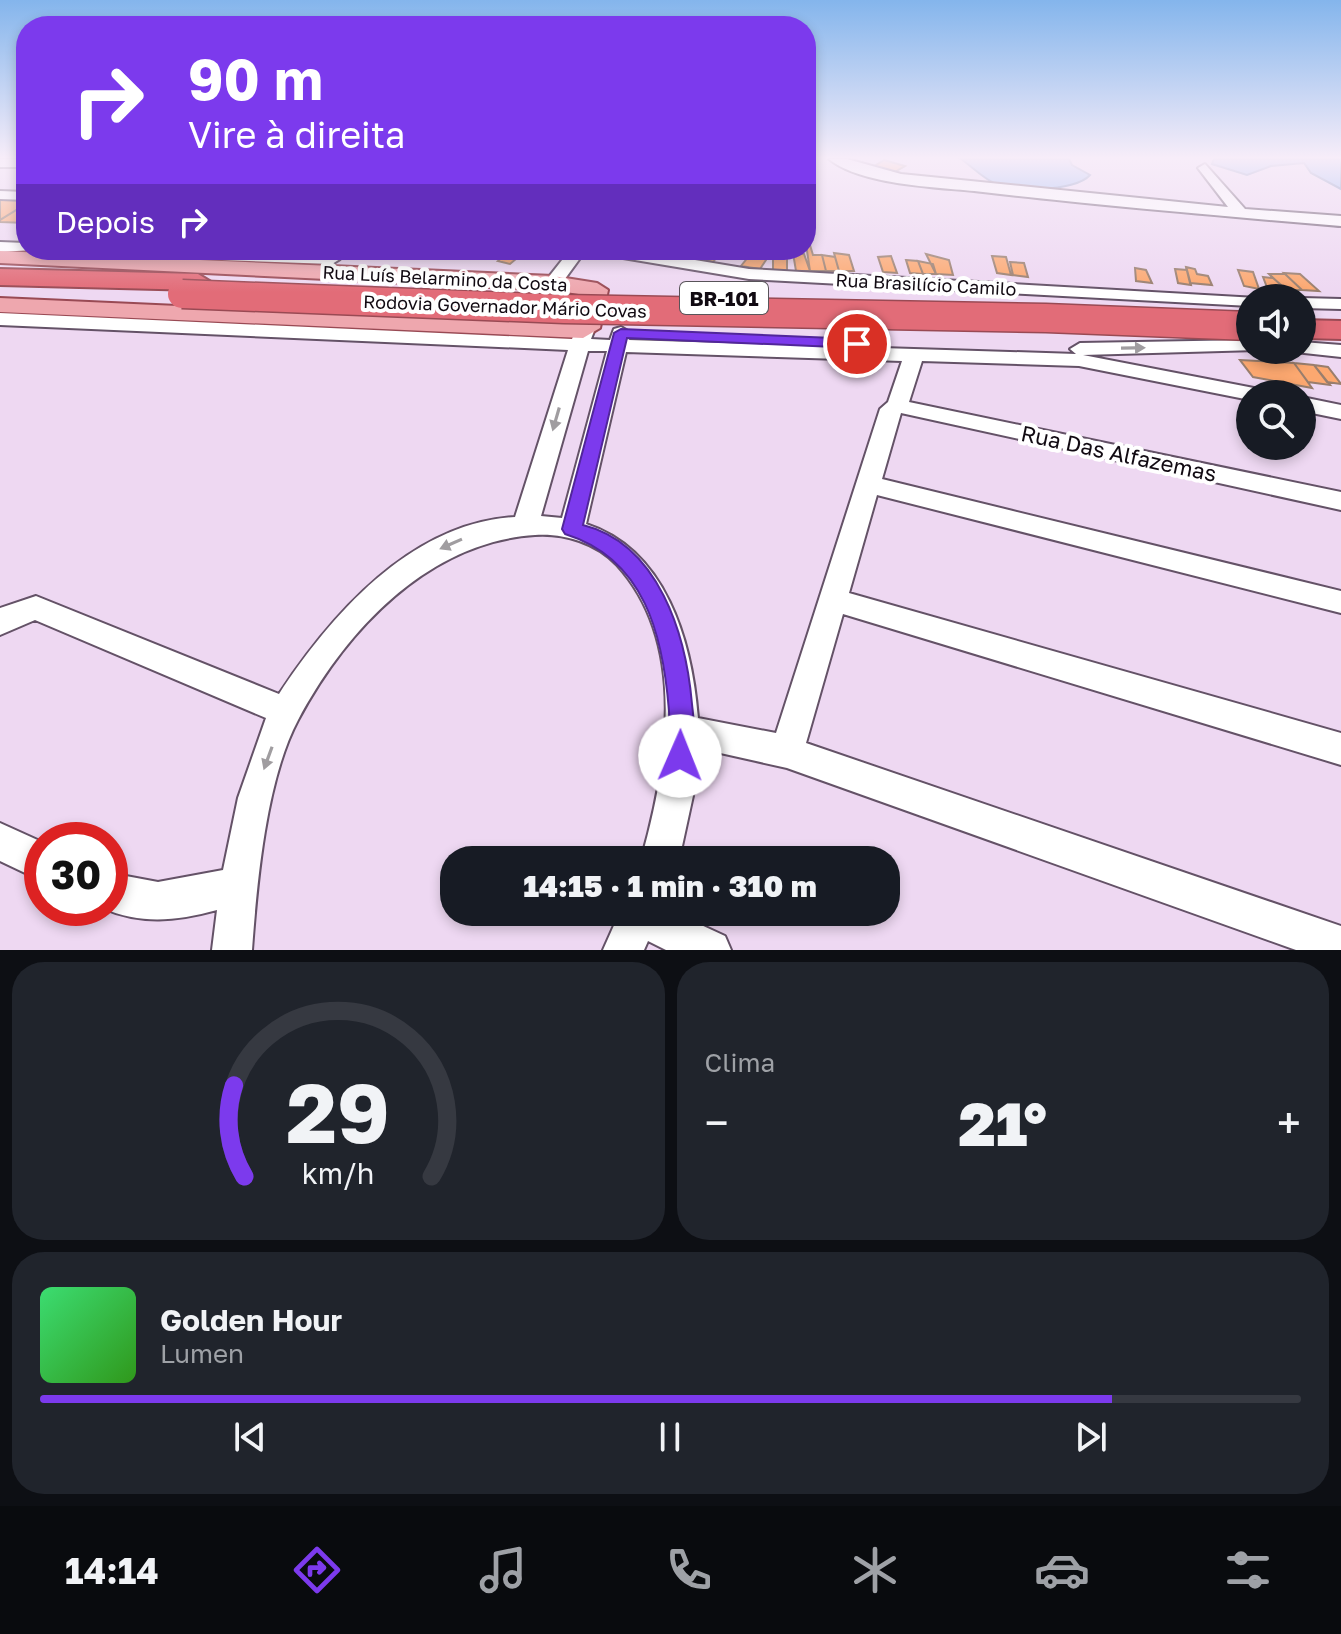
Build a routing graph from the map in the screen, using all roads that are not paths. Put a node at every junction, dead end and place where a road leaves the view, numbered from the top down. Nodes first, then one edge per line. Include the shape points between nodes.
1 (1140, 203) edge
2 (1233, 203) edge
3 (1241, 214) junction
4 (1283, 217) junction
5 (1341, 221) edge
6 (1341, 234) edge
7 (25, 260) edge
8 (333, 260) edge
9 (570, 260) edge
10 (686, 260) edge
11 (553, 283) junction
12 (0, 288) edge
13 (190, 288) junction
14 (1236, 300) edge
15 (1316, 303) edge
16 (1341, 304) edge
17 (0, 305) edge
18 (1236, 313) edge
19 (1316, 315) edge
20 (1341, 316) edge
21 (0, 319) edge
22 (1236, 325) edge
23 (1316, 329) edge
24 (1341, 330) edge
25 (580, 338) junction
26 (619, 339) junction
27 (1236, 346) edge
28 (1316, 349) edge
29 (1341, 351) edge
30 (915, 353) junction
31 (1236, 391) edge
32 (897, 406) junction
33 (1316, 407) edge
34 (1341, 412) edge
35 (869, 484) junction
36 (1341, 501) edge
37 (526, 524) junction
38 (572, 529) junction
39 (834, 600) junction
40 (1341, 602) edge
41 (0, 623) edge
42 (285, 711) junction
43 (683, 731) junction
44 (1341, 749) edge
45 (787, 752) junction
46 (0, 841) edge
47 (664, 846) edge
48 (24, 853) edge
49 (237, 885) junction
50 (128, 898) edge
51 (635, 926) edge
52 (1341, 946) edge
53 (232, 950) edge
54 (711, 950) edge

1 - 3 street
2 - 3 street
3 - 4 street
4 - 5 street
4 - 6 street
7 - 13 highway, Rodovia Governador Mário Covas / BR-101 via 77,279
8 - 11 main road, Rua Luís Belarmino da Costa
9 - 11 street
10 - 14 street, Rua Brasilício Camilo via 749,274
11 - 25 main road, Rua Luís Belarmino da Costa via 597,290 588,328
12 - 13 highway, Rodovia Governador Mário Covas / BR-101
13 - 18 highway, Rodovia Governador Mário Covas / BR-101
13 - 22 highway, Rodovia Governador Mário Covas / BR-101, bridge via 564,309
15 - 16 street
17 - 25 main road
19 - 20 highway
21 - 25 street
23 - 24 highway
25 - 26 street
25 -> 37 street
26 -> 27 street via 1013,349
26 - 30 street
26 - 38 street
28 - 29 street
30 - 31 street via 1079,360
30 - 32 street
32 - 35 street via 891,409
32 - 36 street, Rua Das Alfazemas
33 - 34 street
35 - 39 street
35 - 40 street
37 - 38 street
37 -> 42 street via 478,532 443,546 396,579 337,638
38 - 43 street via 589,533 625,556 658,604 677,661
39 - 44 street
39 - 45 street
41 - 42 street via 36,608
42 -> 49 street via 258,787
43 - 45 street
43 - 47 street via 676,807
45 - 52 street
46 - 48 street
49 - 50 street via 169,904
49 - 53 street
51 - 54 street

